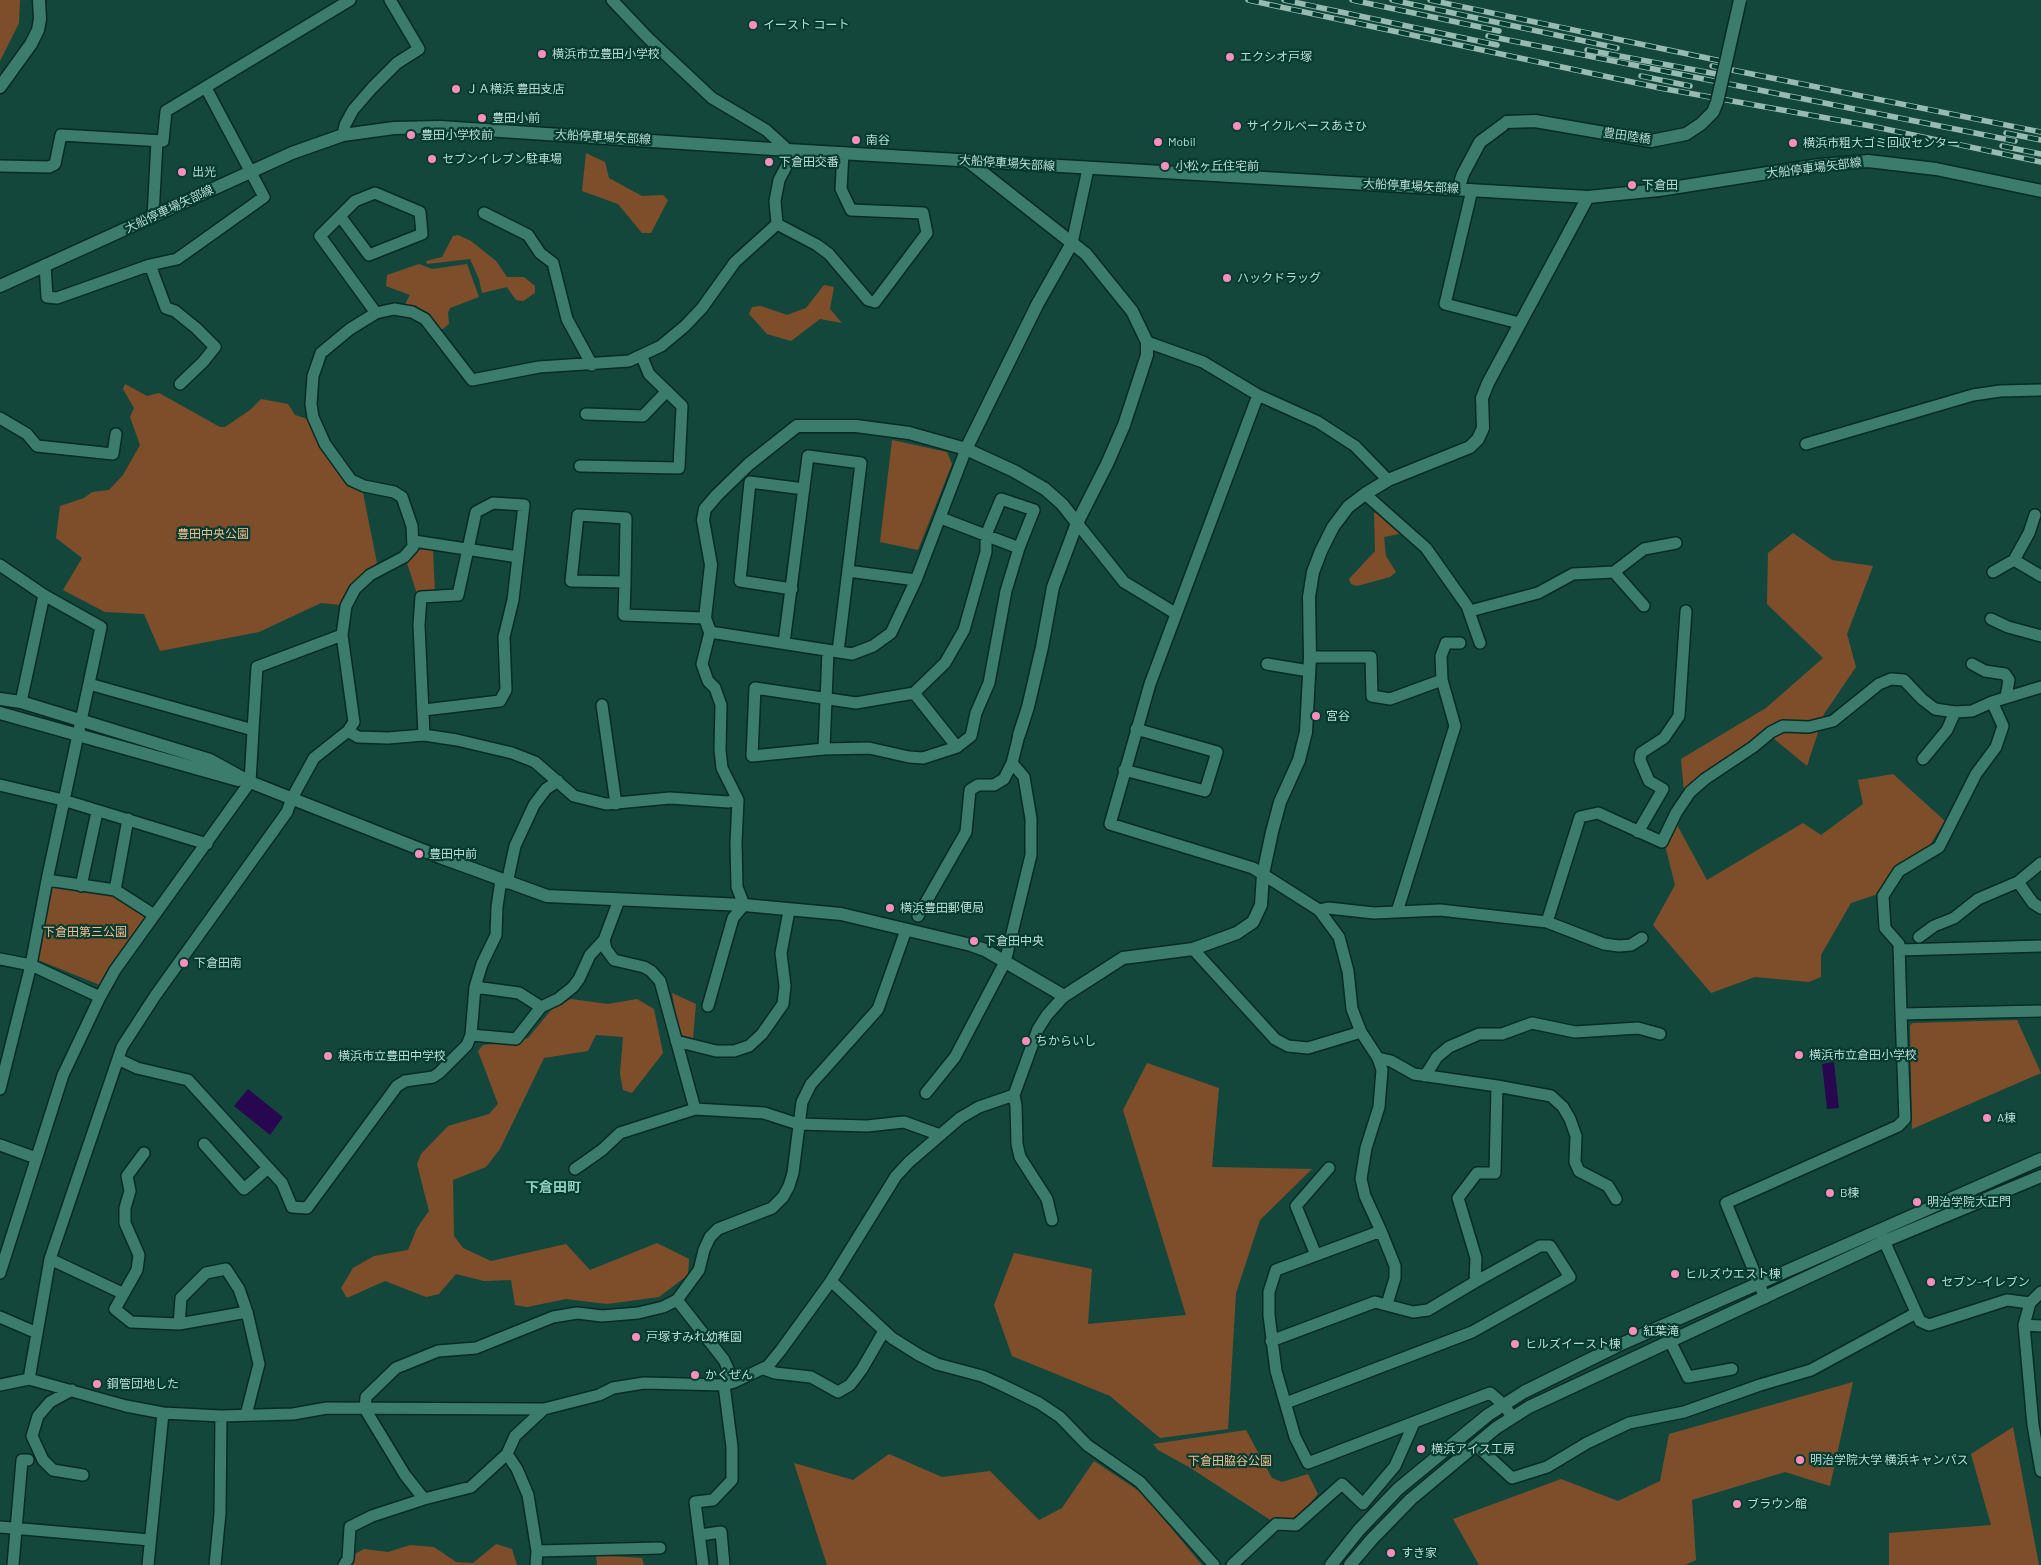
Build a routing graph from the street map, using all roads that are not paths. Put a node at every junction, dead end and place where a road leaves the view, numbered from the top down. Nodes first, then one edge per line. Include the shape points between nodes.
1 (39, 0) edge
2 (350, 0) edge
3 (390, 0) edge
4 (612, 0) edge
5 (1740, 0) edge
6 (0, 86) edge
7 (206, 88) junction
8 (343, 135) junction
9 (157, 141) junction
10 (788, 150) junction
11 (843, 153) junction
12 (968, 161) junction
13 (0, 166) edge
14 (1088, 169) junction
15 (251, 171) junction
16 (1458, 189) junction
17 (1472, 190) junction
18 (2041, 191) edge
19 (1588, 197) junction
20 (484, 213) dead end
21 (340, 216) junction
22 (154, 217) junction
23 (777, 224) junction
24 (1072, 243) junction
25 (150, 265) junction
26 (45, 266) junction
27 (0, 286) edge
28 (376, 313) junction
29 (1519, 323) junction
30 (1148, 342) junction
31 (642, 357) junction
32 (592, 365) junction
33 (180, 384) dead end
34 (2041, 390) edge
35 (667, 392) junction
36 (1258, 396) junction
37 (586, 414) dead end
38 (0, 418) edge
39 (116, 434) dead end
40 (1806, 444) dead end
41 (966, 449) junction
42 (580, 466) dead end
43 (1388, 480) junction
44 (804, 489) junction
45 (1365, 494) junction
46 (2035, 515) dead end
47 (941, 518) junction
48 (1077, 523) junction
49 (986, 534) junction
50 (414, 541) junction
51 (1676, 543) dead end
52 (1019, 548) junction
53 (467, 550) junction
54 (518, 556) junction
55 (2014, 560) junction
56 (0, 565) edge
57 (848, 571) junction
58 (1614, 572) junction
59 (1993, 572) dead end
60 (2041, 576) edge
61 (916, 580) junction
62 (625, 582) junction
63 (792, 588) junction
64 (44, 595) junction
65 (1644, 606) dead end
66 (1470, 611) junction
67 (1686, 611) dead end
68 (1175, 614) junction
69 (704, 618) junction
70 (1991, 620) dead end
71 (710, 632) junction
72 (342, 635) junction
73 (2041, 636) edge
74 (784, 643) junction
75 (1460, 643) dead end
76 (1480, 643) dead end
77 (833, 652) junction
78 (1310, 657) junction
79 (1267, 664) dead end
80 (1972, 664) dead end
81 (1310, 671) junction
82 (1442, 680) junction
83 (89, 684) junction
84 (2041, 687) edge
85 (914, 693) junction
86 (2006, 697) junction
87 (0, 698) edge
88 (825, 700) junction
89 (21, 702) junction
90 (1992, 702) junction
91 (602, 705) dead end
92 (424, 710) junction
93 (1956, 712) junction
94 (0, 713) edge
95 (81, 720) junction
96 (1136, 729) junction
97 (253, 730) junction
98 (348, 731) junction
99 (78, 735) junction
100 (424, 735) junction
101 (1019, 735) joint
102 (957, 747) junction
103 (824, 749) junction
104 (1923, 759) dead end
105 (1012, 763) junction
106 (1124, 770) junction
107 (558, 781) junction
108 (250, 782) junction
109 (0, 785) edge
110 (292, 798) junction
111 (63, 800) junction
112 (738, 800) junction
113 (616, 804) junction
114 (97, 812) junction
115 (128, 819) junction
116 (1638, 832) junction
117 (207, 844) junction
118 (2041, 863) edge
119 (1263, 874) junction
120 (47, 880) junction
121 (504, 881) junction
122 (2018, 882) junction
123 (81, 886) junction
124 (115, 890) junction
125 (619, 900) junction
126 (744, 905) junction
127 (2041, 908) edge
128 (1319, 910) junction
129 (789, 911) junction
130 (1397, 912) junction
131 (154, 915) junction
132 (918, 916) dead end
133 (1547, 922) junction
134 (906, 930) junction
135 (1919, 936) dead end
136 (1642, 938) dead end
137 (604, 940) junction
138 (2041, 946) edge
139 (1193, 949) junction
140 (1899, 950) junction
141 (0, 959) edge
142 (1005, 962) junction
143 (32, 965) junction
144 (475, 987) junction
145 (1064, 996) junction
146 (100, 997) junction
147 (541, 1006) junction
148 (708, 1006) dead end
149 (2041, 1011) edge
150 (1901, 1014) junction
151 (1361, 1032) junction
152 (1660, 1034) dead end
153 (471, 1035) junction
154 (676, 1041) junction
155 (1378, 1058) junction
156 (118, 1059) junction
157 (1425, 1076) junction
158 (1496, 1086) junction
159 (0, 1089) edge
160 (926, 1093) dead end
161 (1014, 1095) junction
162 (695, 1109) junction
163 (798, 1124) junction
164 (940, 1135) junction
165 (204, 1144) dead end
166 (0, 1145) edge
167 (144, 1153) dead end
168 (36, 1158) junction
169 (2041, 1159) edge
170 (268, 1168) junction
171 (575, 1168) dead end
172 (1329, 1168) dead end
173 (2041, 1176) edge
174 (1616, 1199) dead end
175 (1052, 1220) dead end
176 (1381, 1231) junction
177 (1882, 1236) junction
178 (1316, 1255) junction
179 (50, 1259) junction
180 (0, 1273) edge
181 (831, 1281) junction
182 (1475, 1282) junction
183 (1759, 1284) junction
184 (2041, 1292) edge
185 (122, 1293) junction
186 (1765, 1298) junction
187 (677, 1300) junction
188 (2030, 1303) junction
189 (1387, 1304) junction
190 (247, 1312) junction
191 (1916, 1313) junction
192 (0, 1317) edge
193 (179, 1324) junction
194 (2024, 1326) junction
195 (2041, 1326) edge
196 (884, 1331) junction
197 (37, 1333) junction
198 (1670, 1340) junction
199 (1272, 1341) junction
200 (764, 1369) junction
201 (1732, 1369) dead end
202 (29, 1379) junction
203 (729, 1383) junction
204 (0, 1385) edge
205 (72, 1390) junction
206 (1286, 1403) junction
207 (1504, 1405) junction
208 (365, 1409) junction
209 (544, 1409) junction
210 (163, 1413) junction
211 (246, 1414) junction
212 (221, 1416) junction
213 (1512, 1417) junction
214 (1414, 1423) junction
215 (2038, 1440) edge
216 (1476, 1444) junction
217 (506, 1454) junction
218 (28, 1460) dead end
219 (2041, 1471) edge
220 (83, 1475) dead end
221 (424, 1499) junction
222 (0, 1527) edge
223 (16, 1528) junction
224 (700, 1535) junction
225 (150, 1540) junction
226 (660, 1548) dead end
227 (537, 1551) junction
228 (13, 1565) edge
229 (148, 1565) edge
230 (215, 1565) edge
231 (344, 1565) edge
232 (536, 1565) edge
233 (703, 1565) edge
234 (724, 1565) edge
235 (1214, 1565) edge
236 (1232, 1565) edge
237 (1331, 1565) edge
238 (1350, 1565) edge

1 - 6 street via 38,30
2 - 7 street
3 - 8 street via 419,48 397,63 372,88 353,110
4 - 10 street via 712,98 766,130
5 - 16 street, 豊田陸橋, bridge via 1718,102 1701,124 1686,134 1651,141 1535,121 1507,122 1480,142 1462,174
7 - 9 street via 166,111 163,142
7 - 15 street
8 - 10 street, 大船停車場矢部線 via 394,128 440,127
8 - 15 street, 大船停車場矢部線
9 - 13 street via 61,135 55,164 49,167
9 - 22 street
10 - 11 street, 大船停車場矢部線
10 - 23 street via 789,161 779,180 775,201
11 - 12 street, 大船停車場矢部線
11 - 23 street via 841,188 851,210 924,214 927,233 876,302 868,300 823,250
12 - 14 street, 大船停車場矢部線
12 - 24 street
14 - 16 street, 大船停車場矢部線
14 - 24 street
15 - 22 street, 大船停車場矢部線
15 - 25 street via 264,197 177,259
16 - 17 street, 大船停車場矢部線
17 - 19 street, 大船停車場矢部線
17 - 29 street via 1445,304
18 - 19 street, 大船停車場矢部線 via 1936,169 1868,161
19 - 29 street
20 - 32 street via 528,235 540,253 553,263 567,319
21 - 21 street via 356,200 375,193 420,212 422,234 370,255
21 - 28 street via 320,236
22 - 26 street, 大船停車場矢部線
23 - 31 street via 735,262 685,326
24 - 30 street via 1086,254 1116,290 1132,311
24 - 41 street via 1037,305
25 - 26 street via 57,298 47,297
25 - 33 street via 166,308 175,311 215,347
26 - 27 street, 大船停車場矢部線
28 - 32 street via 403,310 425,319 472,380 539,367
28 - 50 street via 325,348 318,359 311,392 313,417 325,444 351,480 402,497
29 - 43 street via 1482,398 1483,428 1478,439 1470,447
30 - 36 street via 1203,362
30 - 48 street via 1147,355 1124,425
31 - 32 street
31 - 35 street via 649,374
34 - 40 street via 1974,395
35 - 37 street via 643,416
35 - 42 street via 682,406 679,468
36 - 43 street via 1318,422 1356,446
36 - 68 street
38 - 39 street via 27,434 38,446 113,454
41 - 47 street
41 - 48 street via 1045,489
41 - 69 street via 909,433 856,426 797,426 750,464 705,509 703,520 711,565
43 - 45 street
44 - 57 street via 808,456 861,463
44 - 63 street
44 - 63 street via 750,482 740,581
45 - 66 street via 1426,548
45 - 78 street via 1348,507 1333,527 1313,572 1309,598
46 - 55 street
47 - 49 street
47 - 61 street
48 - 68 street via 1124,582
48 - 101 street via 1054,587
49 - 52 street
49 - 52 street via 1001,499 1034,510
49 - 85 street via 986,552 964,630 945,663
50 - 53 street
50 - 72 street via 409,553 370,575 355,589 346,606
51 - 58 street via 1644,549
52 - 102 street via 1006,591 989,683 976,713 971,736
53 - 54 street
53 - 54 street via 476,512 493,502 524,505
53 - 92 street via 458,595 422,597 419,625
54 - 92 street via 513,600 504,637 506,690 500,701
55 - 59 street
55 - 60 street
56 - 64 street
57 - 61 street
57 - 77 street
58 - 65 street
58 - 66 street via 1573,574 1538,593
61 - 77 street via 891,633 873,646 852,654
62 - 62 street via 626,518 578,515 571,581
62 - 69 street via 624,615
63 - 74 street
64 - 83 street via 101,627
64 - 89 street
66 - 76 street
67 - 116 street via 1679,716 1664,738 1641,753 1640,760 1649,781 1663,789
68 - 96 street
69 - 71 street
70 - 73 street
71 - 74 street
71 - 112 street via 702,664 708,682 716,688 721,705 722,768
72 - 97 street via 257,667
72 - 98 street via 354,722
74 - 77 street
75 - 82 street via 1446,642 1441,656
77 - 88 street
78 - 81 street
78 - 82 street via 1371,657 1372,696 1390,699
79 - 81 street
80 - 86 street via 1985,671 2005,674 2009,680
81 - 119 street via 1306,732 1280,802
82 - 130 street via 1455,726
83 - 95 street
83 - 97 street
84 - 86 street
85 - 88 street via 856,703
85 - 102 street
86 - 90 street
87 - 89 street
88 - 103 street
88 - 103 street via 755,688 752,756
89 - 95 street
90 - 93 street via 1972,711
90 - 140 street via 2003,726 1996,747 1976,774 1939,847 1899,871 1884,896 1885,928 1899,944
91 - 113 street
92 - 100 street
93 - 104 street via 1947,730
93 - 116 street via 1935,709 1904,680 1891,679 1879,684 1833,720 1809,727 1783,726 1771,732 1690,792 1662,842
94 - 99 street
95 - 99 street
95 - 108 street via 210,760
96 - 106 street
96 - 106 street via 1217,752 1205,791
97 - 108 street
98 - 100 street via 365,738
98 - 110 street via 314,758
99 - 108 street via 225,778
99 - 111 street
100 - 107 street via 512,753 535,762
101 - 105 street
102 - 103 street via 923,758 869,748
105 - 132 street via 1004,779 970,790 966,832
105 - 142 street via 1024,777 1031,855
106 - 119 street via 1110,824 1253,868
107 - 113 street via 574,796
107 - 121 street via 546,789 534,805 515,846
108 - 110 street
108 - 117 street
109 - 111 street
110 - 121 street
110 - 156 street via 287,812 155,996 122,1047
111 - 114 street
111 - 120 street
112 - 113 street via 670,798
112 - 126 street via 737,887
114 - 115 street
114 - 123 street
115 - 117 street
115 - 124 street
116 - 133 street via 1598,813 1580,817
117 - 131 street
118 - 122 street
119 - 128 street
119 - 139 street via 1261,905 1253,922 1237,933
120 - 123 street
120 - 143 street
121 - 125 street via 547,896
121 - 144 street via 497,907 496,935
122 - 127 street via 2033,903
122 - 135 street via 1978,899 1954,918
123 - 124 street
124 - 131 street
125 - 126 street
125 - 137 street
126 - 129 street
126 - 148 street via 734,918
128 - 130 street
128 - 151 street via 1339,937 1344,951 1352,1009
129 - 134 street via 841,914
129 - 154 street via 781,953 785,986 783,1004 762,1034 749,1046 734,1051 716,1051
130 - 133 street via 1440,910
131 - 146 street
133 - 136 street via 1604,944 1632,945
134 - 142 street via 971,945
134 - 163 street via 878,1009 811,1084 802,1102
137 - 147 street via 590,954 580,979 573,987 558,999
137 - 154 street via 614,960 644,967 656,975 666,998
138 - 140 street
139 - 145 street via 1123,958
139 - 151 street via 1275,1039 1288,1046 1308,1048
140 - 150 street
141 - 143 street
142 - 145 street
142 - 160 street via 955,1057
143 - 146 street
143 - 159 street
144 - 147 street via 519,993
144 - 153 street
145 - 161 street via 1038,1029
146 - 168 street via 62,1075
147 - 153 street via 516,1039
149 - 150 street
150 - 183 street via 1905,1119 1898,1126 1726,1203
151 - 155 street
152 - 157 street via 1638,1028 1575,1032 1532,1023 1502,1034 1478,1034 1449,1047
153 - 170 street via 467,1045 440,1073 433,1077 405,1080 397,1086 307,1208 292,1207 282,1183
154 - 162 street
155 - 157 street
155 - 176 street via 1382,1070 1379,1108 1362,1163 1361,1179
156 - 170 street via 137,1068 188,1080
156 - 179 street
157 - 158 street
158 - 174 street via 1546,1094 1563,1107 1576,1136 1575,1162 1579,1171 1608,1186
158 - 182 street via 1495,1173 1477,1173 1458,1198 1476,1258
161 - 164 street via 979,1107
161 - 175 street via 1020,1158 1048,1199
162 - 163 street via 764,1113
162 - 171 street via 620,1133
163 - 164 street via 867,1126 904,1122
163 - 187 street via 793,1173 783,1197 772,1208 718,1229 710,1237 699,1270
164 - 181 street via 896,1176
165 - 170 street via 244,1189
166 - 168 street
167 - 185 street via 127,1176 130,1192 125,1223 138,1255 137,1270
168 - 180 street
169 - 177 street
172 - 178 street via 1296,1206
173 - 177 street
176 - 178 street
176 - 189 street via 1395,1266
177 - 183 street
177 - 186 street
177 - 191 street
178 - 199 street via 1276,1270 1269,1292
179 - 185 street
179 - 197 street
181 - 196 street
181 - 200 street
182 - 189 street via 1428,1310 1413,1312
182 - 206 street via 1540,1246 1550,1246 1570,1277 1472,1332
183 - 186 street
183 - 207 street via 1602,1354
184 - 188 street
185 - 193 street via 115,1309 132,1322
186 - 198 street
187 - 203 street via 724,1360
187 - 208 street via 638,1313 602,1316 577,1313 553,1317 476,1348 438,1351 419,1357 396,1368 366,1397
188 - 191 street via 2007,1300 1929,1325 1920,1322
188 - 194 street
189 - 199 street via 1374,1302
190 - 193 street
190 - 193 street via 239,1289 226,1269 219,1270 206,1273 181,1298
190 - 211 street via 259,1364
191 - 216 street via 1810,1370 1684,1412 1629,1423 1587,1442 1547,1467 1512,1478
192 - 197 street
194 - 195 street
194 - 215 street
196 - 200 street via 850,1385 838,1392 811,1377
196 - 235 street via 937,1364 982,1376 1060,1417 1087,1445 1140,1482
197 - 202 street
198 - 201 street via 1688,1377
198 - 213 street
199 - 206 street via 1276,1371
200 - 203 street
202 - 204 street
202 - 205 street
203 - 209 street via 644,1383 613,1388
203 - 224 street via 732,1480 713,1500 695,1502
205 - 210 street
205 - 220 street via 50,1402 38,1416 32,1436 43,1460 53,1470
206 - 214 street via 1295,1437 1308,1463
207 - 213 street
207 - 214 street via 1490,1392
207 - 237 street via 1449,1445 1398,1489
208 - 209 street
208 - 211 street via 327,1408 293,1414
208 - 221 street via 405,1475
209 - 217 street via 515,1436
210 - 212 street
210 - 225 street
211 - 212 street
212 - 230 street via 220,1513
213 - 216 street
214 - 236 street via 1395,1466 1363,1504 1342,1484 1296,1525 1276,1524
215 - 219 street
216 - 238 street via 1411,1499
217 - 221 street via 471,1487
217 - 227 street via 528,1494
218 - 223 street via 22,1460
221 - 231 street via 372,1516 350,1527 348,1559
222 - 223 street
223 - 225 street
223 - 228 street
224 - 233 street
224 - 234 street via 722,1532
225 - 229 street
226 - 227 street
227 - 232 street

